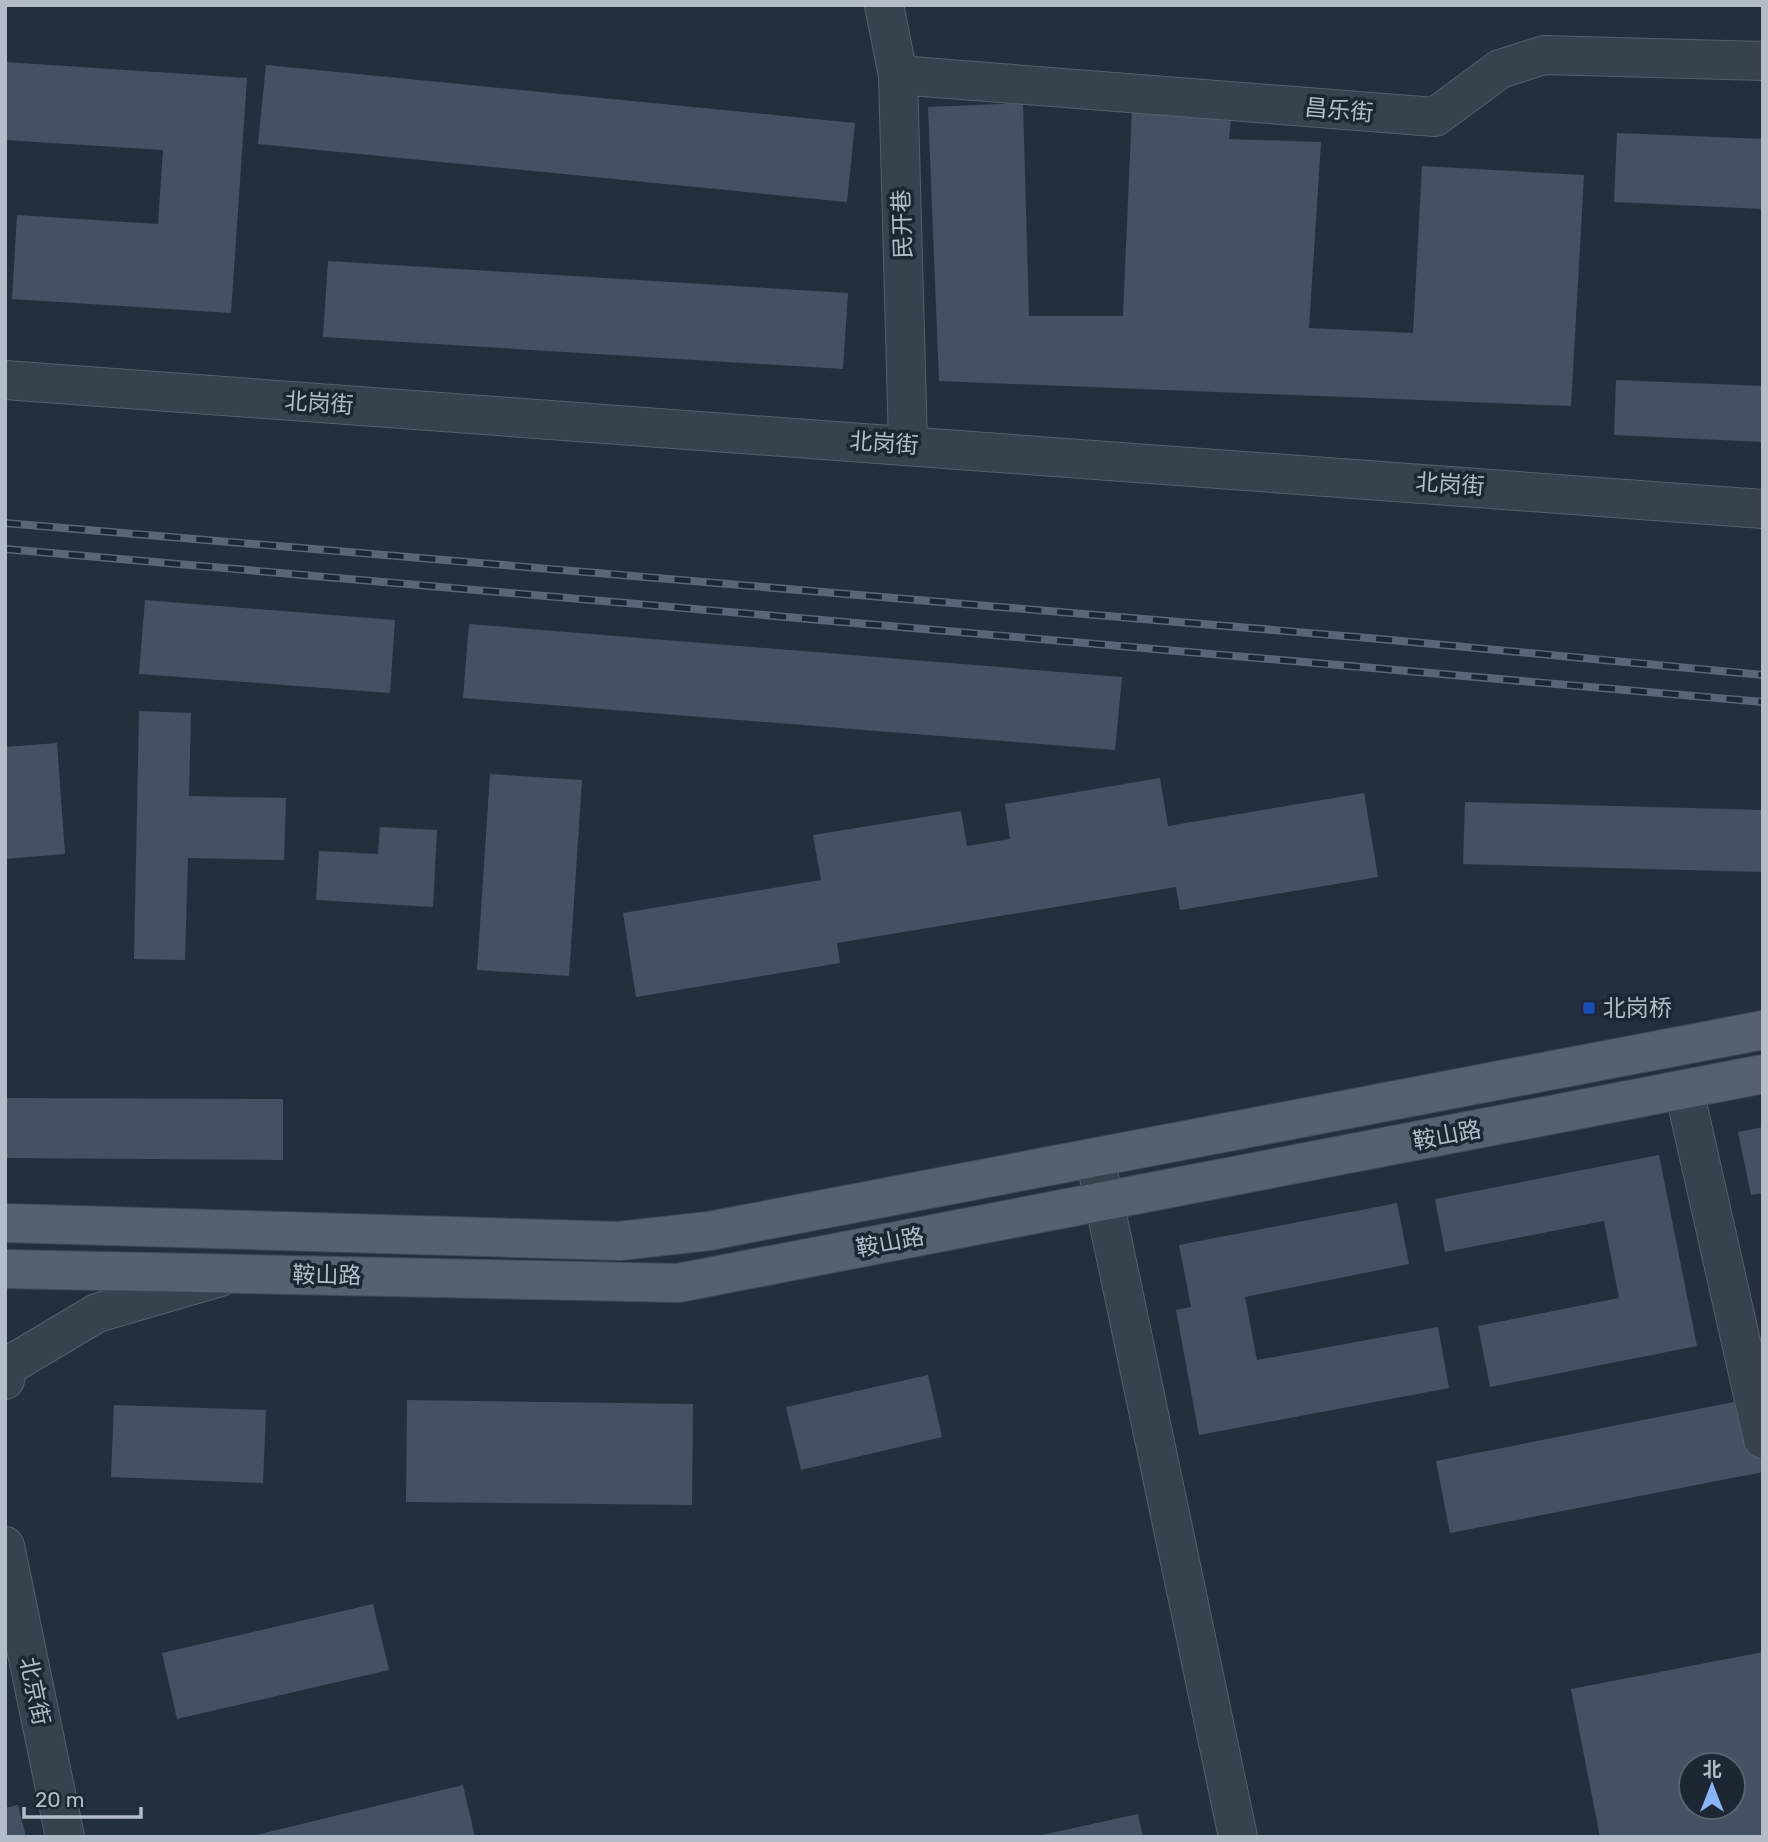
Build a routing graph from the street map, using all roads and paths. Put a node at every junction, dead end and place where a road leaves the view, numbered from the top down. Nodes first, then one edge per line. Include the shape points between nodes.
1 (884, 5) edge
2 (1763, 61) edge
3 (898, 75) junction
4 (5, 380) edge
5 (908, 444) junction
6 (1763, 509) edge
7 (1763, 1030) edge
8 (1763, 1074) edge
9 (1684, 1090) junction
10 (1095, 1158) junction
11 (1103, 1201) junction
12 (5, 1223) edge
13 (5, 1269) edge
14 (232, 1273) junction
15 (5, 1380) edge
16 (1763, 1438) edge
17 (5, 1546) edge
18 (65, 1837) edge
19 (1238, 1837) edge

1 - 3 street, 民开巷
2 - 3 street, 昌乐街 via 1544,55 1500,69 1435,117
3 - 5 street, 民开巷
4 - 5 street, 北岗街
5 - 6 street, 北岗街
7 - 10 main road, 鞍山路
8 - 9 main road, 鞍山路
9 - 11 main road, 鞍山路
9 - 16 street
10 - 11 street
10 - 12 main road, 鞍山路 via 709,1231 619,1241
11 - 14 main road, 鞍山路 via 678,1283
11 - 19 street
13 - 14 main road, 鞍山路
14 - 15 street via 97,1313 8,1366
17 - 18 street, 北京街

